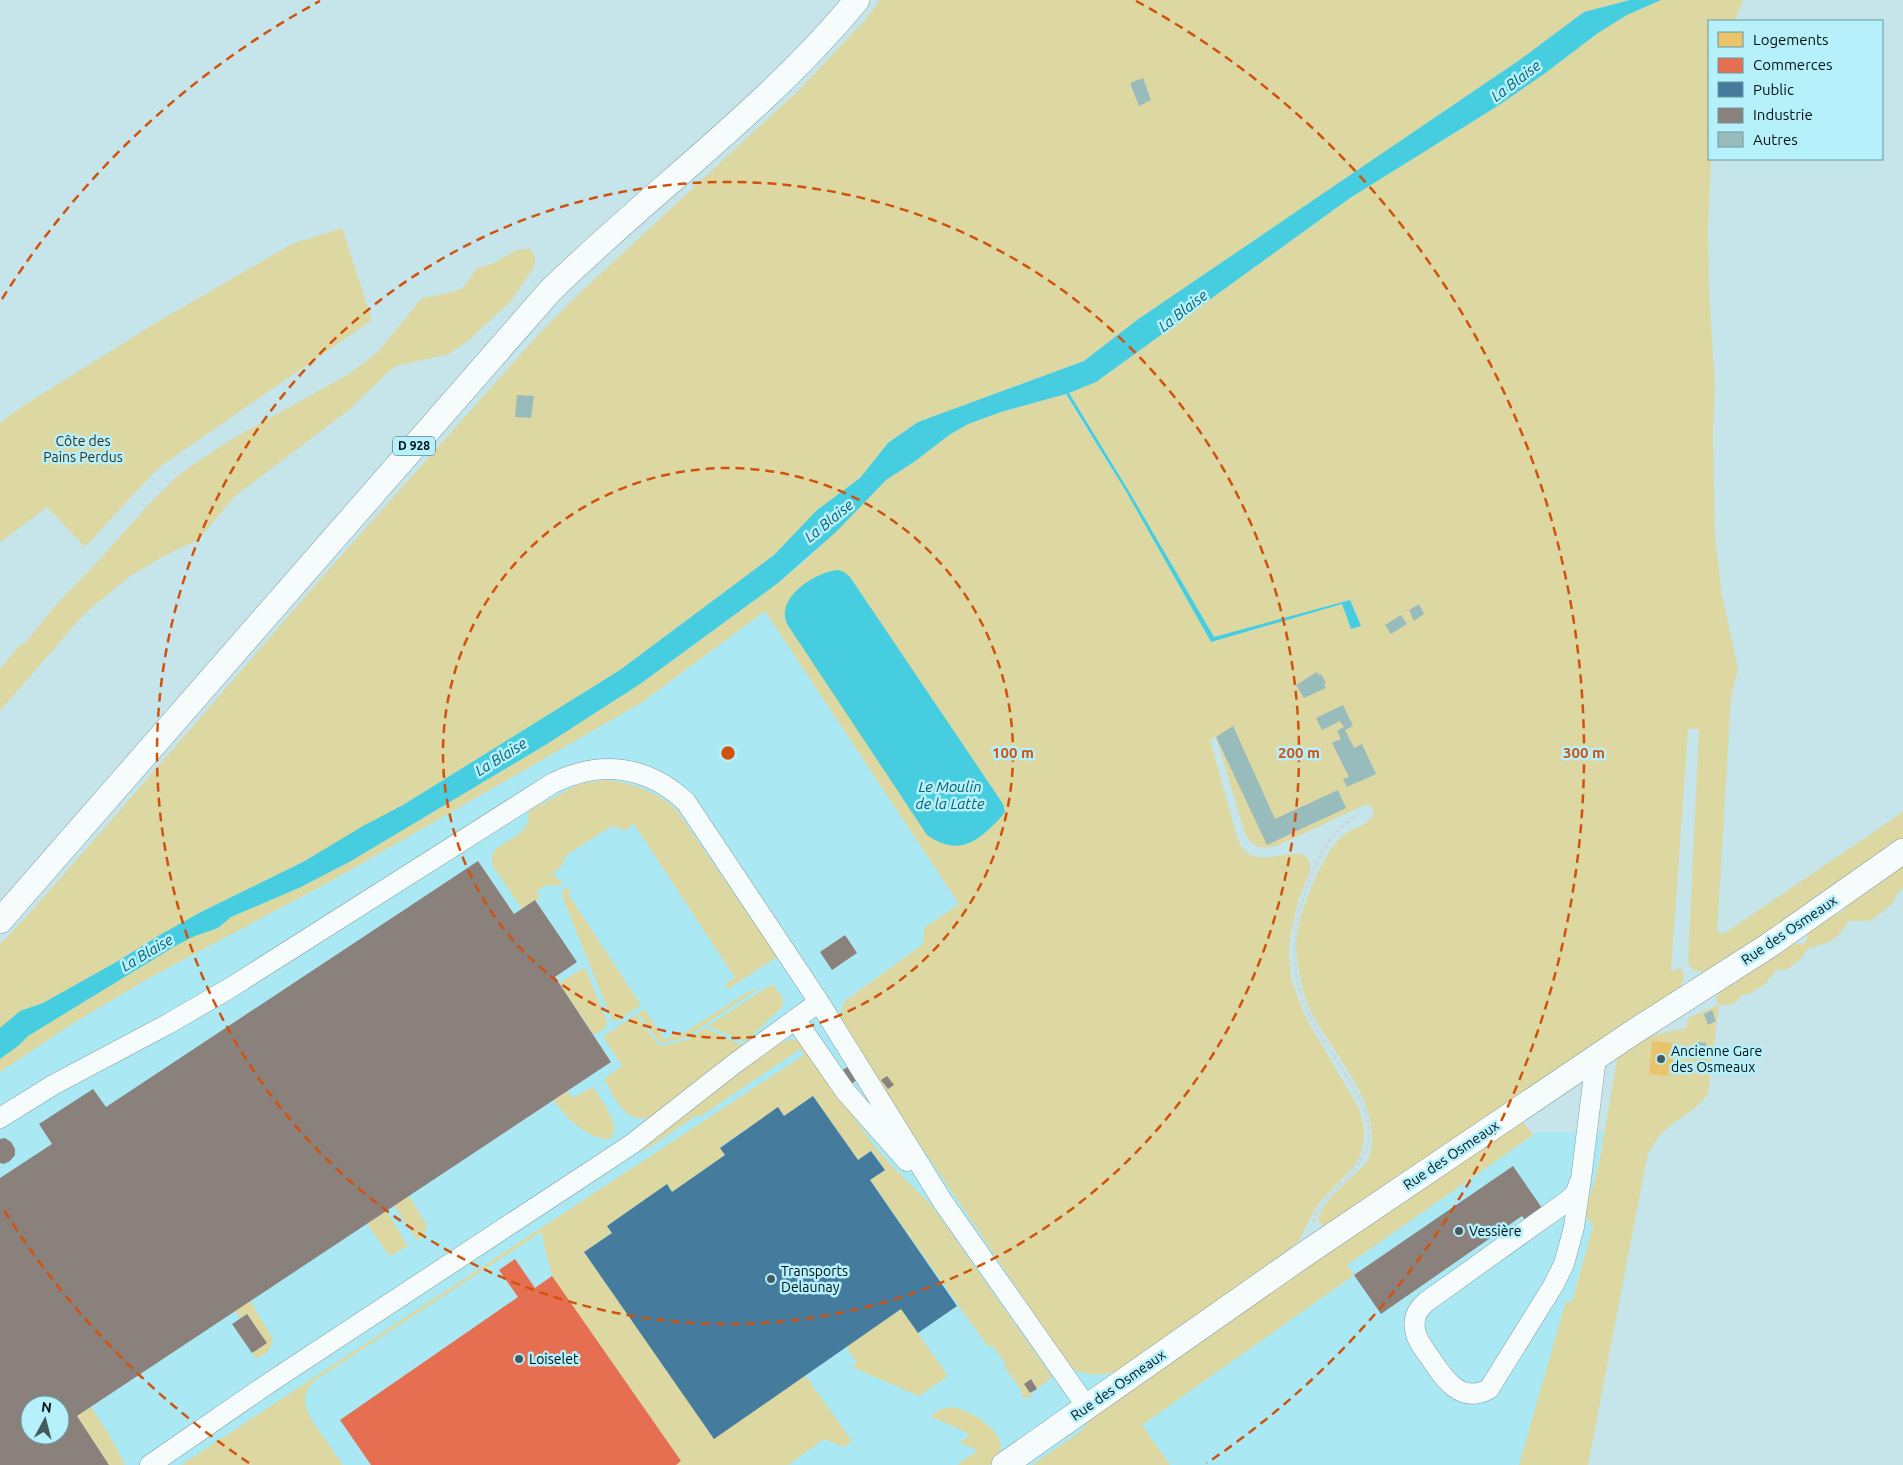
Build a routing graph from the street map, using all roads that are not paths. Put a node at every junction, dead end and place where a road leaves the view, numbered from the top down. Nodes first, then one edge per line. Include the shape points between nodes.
1 (857, 0) edge
2 (1903, 851) edge
3 (0, 921) edge
4 (820, 1002) junction
5 (795, 1019) junction
6 (1596, 1058) junction
7 (0, 1118) edge
8 (1581, 1180) junction
9 (943, 1202) junction
10 (1086, 1407) junction
11 (150, 1465) edge
12 (1004, 1465) edge

1 - 3 main road, D 928 via 776,87 550,291
2 - 6 main road, Rue des Osmeaux via 1768,946
4 - 5 lane
4 - 7 lane via 686,802 665,786 640,774 594,769 553,783 230,988 53,1085
4 - 9 lane
5 - 9 lane via 845,1091
5 - 11 lane via 632,1144
6 - 8 lane
6 - 10 main road, Rue des Osmeaux via 1302,1256
8 - 8 lane via 1564,1264 1534,1319 1489,1390 1477,1394 1455,1388 1416,1336 1414,1322 1420,1307 1572,1198
9 - 10 lane
10 - 12 main road, Rue des Osmeaux

